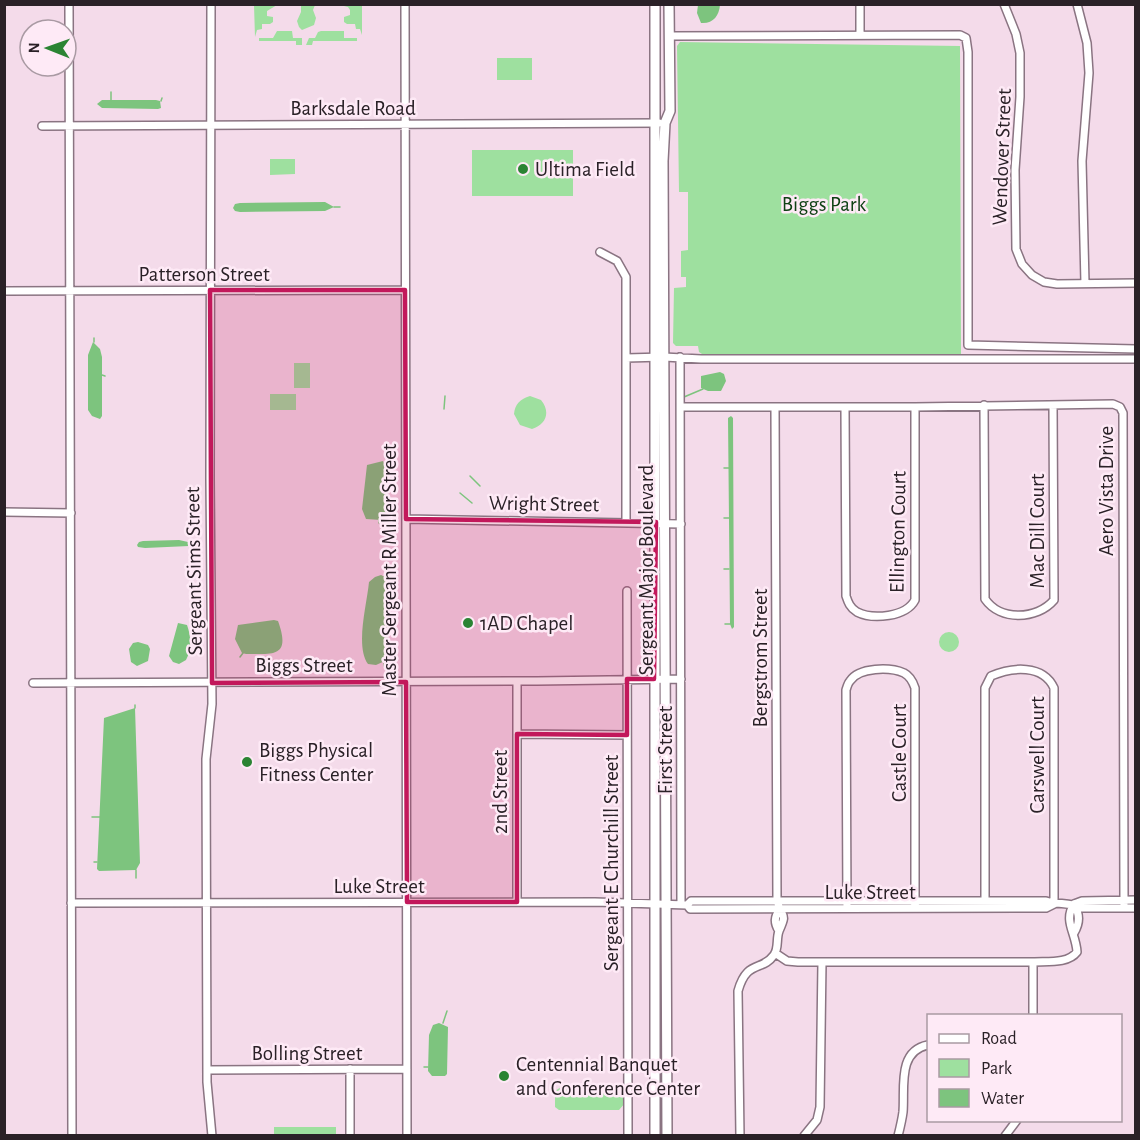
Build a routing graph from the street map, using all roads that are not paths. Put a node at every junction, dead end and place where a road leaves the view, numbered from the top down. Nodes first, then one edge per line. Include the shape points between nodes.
1 (69, 4) edge
2 (211, 4) edge
3 (405, 4) edge
4 (655, 4) edge
5 (669, 4) edge
6 (860, 4) edge
7 (1004, 4) edge
8 (1077, 4) edge
9 (860, 35) junction
10 (670, 36) junction
11 (654, 123) junction
12 (665, 123) junction
13 (404, 124) junction
14 (211, 125) junction
15 (42, 126) dead end
16 (70, 126) junction
17 (600, 252) dead end
18 (1085, 283) junction
19 (1136, 283) edge
20 (210, 290) junction
21 (405, 290) junction
22 (4, 291) edge
23 (70, 292) junction
24 (1136, 349) edge
25 (659, 357) junction
26 (681, 357) junction
27 (626, 358) junction
28 (1136, 359) edge
29 (984, 405) junction
30 (1053, 405) junction
31 (681, 407) junction
32 (775, 407) junction
33 (845, 407) junction
34 (915, 407) junction
35 (4, 512) edge
36 (71, 513) junction
37 (406, 519) junction
38 (626, 522) junction
39 (660, 523) junction
40 (681, 524) junction
41 (627, 591) dead end
42 (627, 679) junction
43 (659, 679) junction
44 (681, 679) junction
45 (517, 681) junction
46 (212, 682) junction
47 (406, 682) junction
48 (33, 683) dead end
49 (71, 683) junction
50 (517, 734) junction
51 (627, 735) junction
52 (1136, 900) edge
53 (777, 901) junction
54 (985, 901) junction
55 (407, 902) junction
56 (517, 902) junction
57 (628, 902) junction
58 (71, 903) junction
59 (655, 903) junction
60 (207, 904) junction
61 (666, 904) junction
62 (684, 904) junction
63 (847, 904) junction
64 (915, 904) junction
65 (1054, 904) junction
66 (1074, 904) junction
67 (1124, 904) junction
68 (1136, 908) edge
69 (780, 909) junction
70 (775, 953) junction
71 (822, 962) junction
72 (1033, 962) junction
73 (1033, 1014) edge
74 (927, 1045) edge
75 (350, 1069) junction
76 (407, 1069) junction
77 (207, 1070) junction
78 (1016, 1122) edge
79 (72, 1136) edge
80 (212, 1136) edge
81 (350, 1136) edge
82 (407, 1136) edge
83 (628, 1136) edge
84 (655, 1136) edge
85 (667, 1136) edge
86 (740, 1136) edge
87 (804, 1136) edge
88 (898, 1136) edge
89 (1005, 1136) edge

1 - 16 street
2 - 14 street, Sergeant Sims Street
3 - 13 street, Master Sergeant R Miller Street
4 - 11 street, Sergeant Major Boulevard
5 - 10 street, Sergeant Major Boulevard
6 - 9 street
7 - 18 street, Wendover Street via 1020,53 1016,249 1022,264 1044,282
8 - 18 street via 1087,43 1089,73 1082,161
9 - 10 street
9 - 24 street via 960,35 967,40 968,345
10 - 12 street, Sergeant Major Boulevard via 670,111
11 - 12 street, Barksdale Road
11 - 13 street, Barksdale Road
11 - 25 street, Sergeant Major Boulevard
12 - 25 street, Sergeant Major Boulevard
13 - 14 street, Barksdale Road
13 - 21 street, Master Sergeant R Miller Street
14 - 16 street, Barksdale Road
14 - 20 street, Sergeant Sims Street
15 - 16 street, Barksdale Road
16 - 23 street
17 - 27 street via 617,261 626,277
18 - 19 street, Wendover Street
20 - 21 street, Patterson Street
20 - 23 street, Patterson Street
20 - 46 street, Sergeant Sims Street
21 - 37 street, Master Sergeant R Miller Street
22 - 23 street, Patterson Street
23 - 36 street
25 - 26 street
25 - 27 street
25 - 39 street, Sergeant Major Boulevard
26 - 28 street
26 - 31 street, First Street
27 - 38 street
29 - 30 street, Aero Vista Drive
29 - 30 street, Mac Dill Court via 985,599 991,609 1019,615 1046,609 1054,600
29 - 34 street, Aero Vista Drive
30 - 67 street, Aero Vista Drive via 1113,404 1123,413
31 - 32 street, Aero Vista Drive
31 - 40 street, First Street
32 - 33 street, Aero Vista Drive
32 - 53 street, Bergstrom Street
33 - 34 street, Aero Vista Drive
33 - 34 street, Ellington Court via 846,596 857,612 881,616 903,612 915,600
35 - 36 street
36 - 49 street
37 - 38 street, Wright Street
37 - 47 street, Master Sergeant R Miller Street
38 - 39 street, Wright Street
39 - 40 street, Wright Street
39 - 43 street, Sergeant Major Boulevard
40 - 44 street, First Street
41 - 42 street, Sergeant E Churchill Street
42 - 43 street, Biggs Street
42 - 45 street, Biggs Street
42 - 51 street, Sergeant E Churchill Street
43 - 44 street, Biggs Street
43 - 59 street, Sergeant Major Boulevard
43 - 61 street, Sergeant Major Boulevard
44 - 62 street, First Street
45 - 47 street, Biggs Street
45 - 50 street, 2nd Street
46 - 47 street, Biggs Street
46 - 49 street, Biggs Street
46 - 60 street, Sergeant Sims Street via 206,759
47 - 55 street, Master Sergeant R Miller Street
48 - 49 street, Biggs Street
49 - 58 street
50 - 51 street
50 - 56 street, 2nd Street
51 - 57 street, Sergeant E Churchill Street
52 - 67 street, Luke Street
53 - 62 street, Luke Street
53 - 63 street, Luke Street
53 - 69 street, Bergstrom Street
54 - 64 street, Luke Street
54 - 65 street, Luke Street
54 - 65 street, Carswell Court via 985,688 991,676 1019,669 1049,677 1054,688
55 - 56 street, Luke Street
55 - 60 street, Luke Street
55 - 76 street, Master Sergeant R Miller Street
56 - 57 street, Luke Street
57 - 59 street, Luke Street
57 - 83 street, Sergeant E Churchill Street
58 - 60 street, Luke Street
58 - 79 street
59 - 61 street, Luke Street
59 - 84 street, Sergeant Major Boulevard
60 - 77 street, Sergeant Sims Street
61 - 62 street, Luke Street
61 - 85 street, Sergeant Major Boulevard
62 - 69 street, Luke Street via 690,909
63 - 64 street, Luke Street
63 - 64 street, Castle Court via 846,690 850,680 859,674 881,670 905,674 915,688
63 - 69 street, Luke Street
64 - 65 street, Luke Street via 1046,908
65 - 66 street, Luke Street
66 - 67 street, Luke Street
66 - 72 street via 1069,912 1069,926 1077,952 1071,958
67 - 68 street, Luke Street
69 - 70 street via 784,925
70 - 71 street via 787,961
70 - 86 street via 745,974 738,991
71 - 72 street
71 - 87 street via 820,1107 817,1120
72 - 73 street
74 - 88 street via 908,1059
75 - 76 street, Bolling Street
75 - 77 street, Bolling Street
75 - 81 street
76 - 82 street, Master Sergeant R Miller Street
77 - 80 street, Sergeant Sims Street
78 - 89 street

